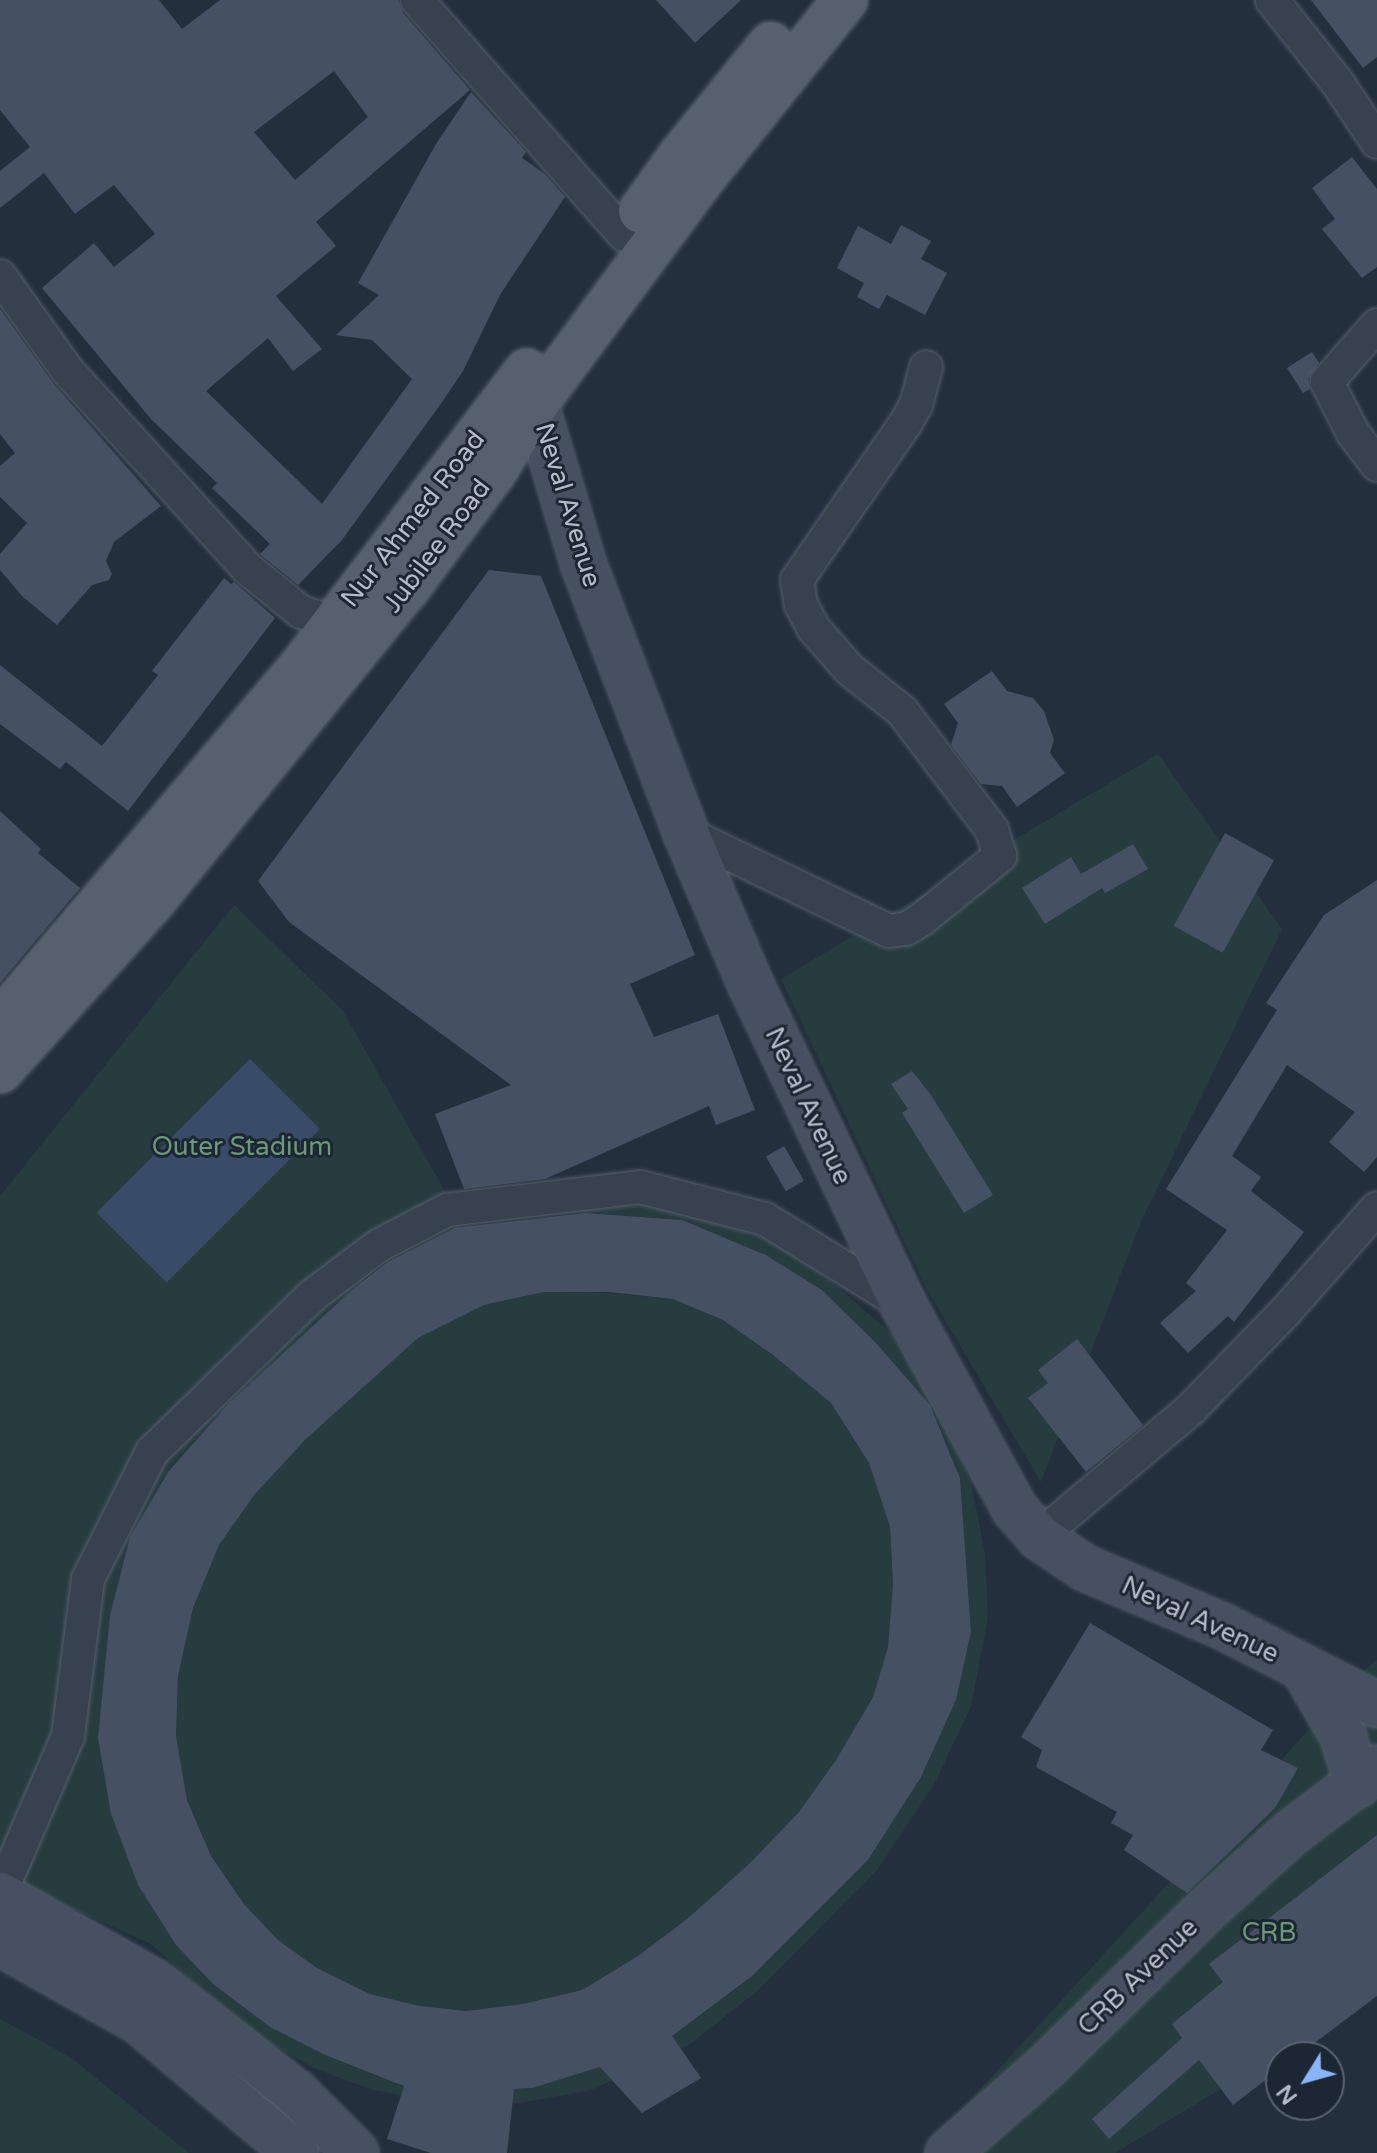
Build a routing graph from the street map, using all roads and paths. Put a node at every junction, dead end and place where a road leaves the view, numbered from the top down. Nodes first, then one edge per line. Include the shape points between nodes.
1 (417, 0) edge
2 (807, 0) edge
3 (845, 0) edge
4 (1272, 0) edge
5 (1377, 142) edge
6 (624, 235) junction
7 (0, 276) edge
8 (1377, 325) edge
9 (926, 367) dead end
10 (532, 388) junction
11 (1377, 465) edge
12 (334, 622) junction
13 (686, 833) junction
14 (0, 1022) edge
15 (0, 1071) edge
16 (1374, 1215) edge
17 (903, 1304) junction
18 (1039, 1537) junction
19 (1304, 1669) junction
20 (1377, 1705) edge
21 (1355, 1786) edge
22 (0, 1895) edge
23 (0, 1943) edge
24 (976, 2147) edge
25 (296, 2153) edge
26 (356, 2153) edge

1 - 6 street
2 - 6 main road, Nur Ahmed Road via 682,154
3 - 10 main road, Jubilee Road
4 - 5 street
6 - 10 main road, Nur Ahmed Road
7 - 12 street via 67,370 248,569 301,612
8 - 11 street via 1327,382 1353,433
9 - 13 street via 905,424 797,580 801,605 814,629 850,670 902,711 992,830 1000,856 921,920 889,931
10 - 12 main road, Nur Ahmed Road
10 - 13 main road, Neval Avenue via 583,563
10 - 15 main road, Jubilee Road via 494,472 406,590 152,902
12 - 14 main road, Nur Ahmed Road
13 - 17 main road, Neval Avenue via 798,1088
16 - 18 street via 1192,1408
17 - 18 main road, Neval Avenue via 1014,1508
17 - 22 street via 765,1219 640,1187 447,1210 378,1246 313,1295 152,1452 88,1579 68,1736
18 - 19 main road, Neval Avenue via 1085,1568 1220,1625
19 - 20 main road, Neval Avenue
19 - 21 main road, Neval Avenue via 1343,1736
21 - 24 main road, CRB Avenue via 1291,1833 1208,1908 1105,2027
22 - 26 main road via 157,1984 296,2093
23 - 25 main road via 139,2021

